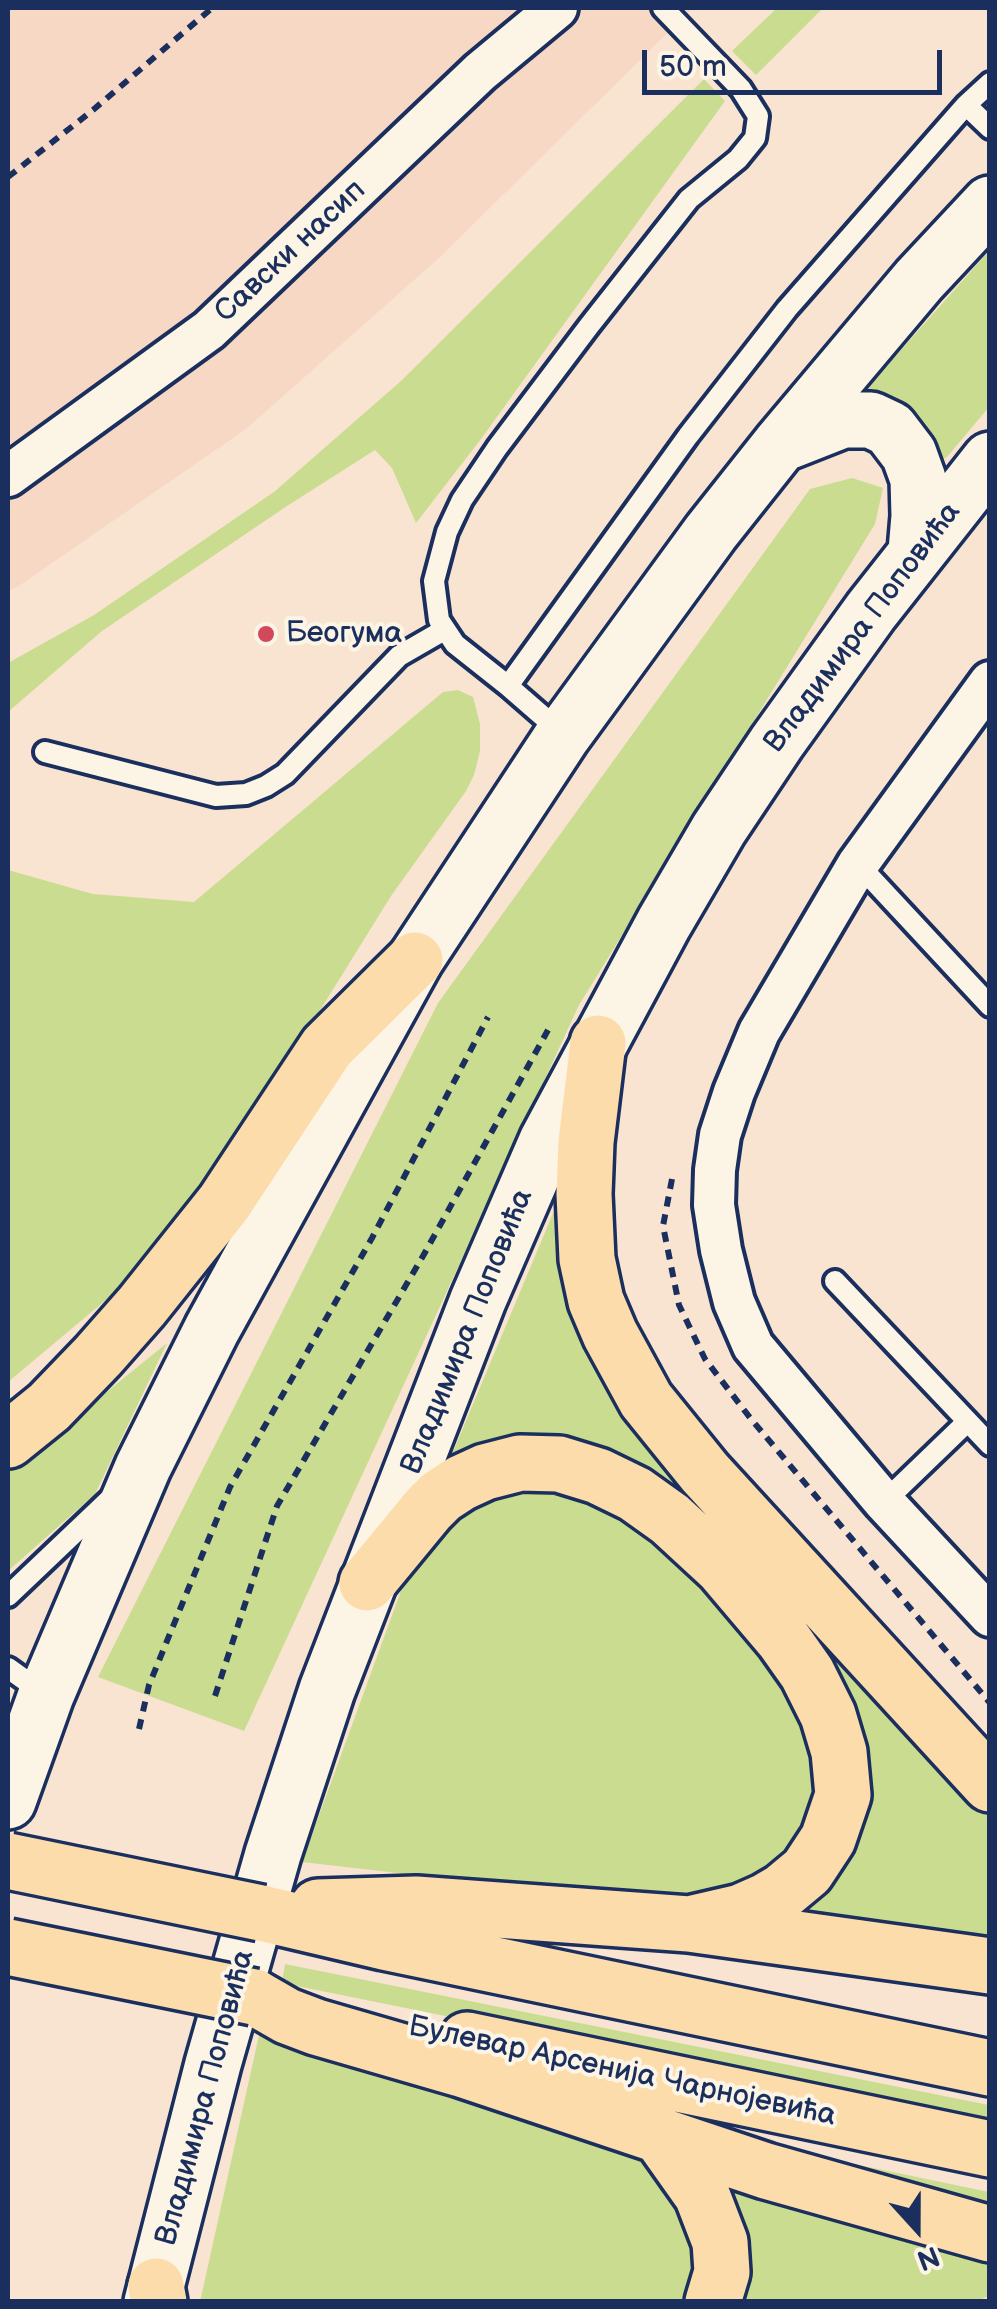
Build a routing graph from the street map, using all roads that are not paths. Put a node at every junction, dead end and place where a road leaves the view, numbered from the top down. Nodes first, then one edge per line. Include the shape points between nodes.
1 (557, 8) edge
2 (662, 8) edge
3 (990, 83) edge
4 (966, 105) junction
5 (990, 128) edge
6 (990, 204) edge
7 (780, 445) junction
8 (990, 460) edge
9 (8, 476) edge
10 (916, 551) junction
11 (444, 630) junction
12 (990, 682) edge
13 (508, 686) junction
14 (563, 734) junction
15 (45, 752) dead end
16 (858, 864) junction
17 (415, 960) junction
18 (990, 1006) edge
19 (573, 1036) junction
20 (835, 1281) dead end
21 (968, 1422) junction
22 (8, 1440) edge
23 (990, 1445) edge
24 (144, 1467) junction
25 (884, 1502) junction
26 (367, 1583) junction
27 (8, 1596) edge
28 (990, 1616) edge
29 (27, 1682) edge
30 (990, 1784) edge
31 (8, 1800) edge
32 (8, 1861) edge
33 (261, 1913) junction
34 (689, 1924) junction
35 (8, 1947) edge
36 (990, 1966) edge
37 (254, 1996) junction
38 (990, 2068) edge
39 (661, 2138) junction
40 (990, 2149) edge
41 (990, 2234) edge
42 (156, 2296) edge
43 (713, 2302) edge

1 - 9 street, Савски насип via 480,72 209,330
2 - 11 lane via 741,89 758,116 755,138 690,199 462,500 434,581
3 - 4 lane
4 - 5 lane
4 - 13 lane via 787,309
6 - 7 main road
7 - 10 main road via 842,420 871,420 890,429 918,478
7 - 14 main road
8 - 10 main road, Владимира Поповића
10 - 19 main road, Владимира Поповића via 776,742 664,923
11 - 13 lane
11 - 15 lane via 399,656 285,774 246,794 216,796
12 - 16 street
13 - 14 lane
14 - 17 main road
16 - 18 lane
16 - 25 street via 759,1032 720,1135 714,1205 734,1302 752,1346
17 - 22 highway via 327,1047 224,1203 142,1306 49,1407
17 - 24 main road via 212,1328
19 - 26 main road, Владимира Поповића via 547,1142
19 - 30 highway via 586,1142 587,1258 596,1301 646,1400
20 - 21 lane
21 - 23 lane
21 - 25 lane
24 - 27 lane
24 - 29 main road
25 - 28 street
26 - 34 highway via 441,1496 485,1472 520,1463 559,1464 635,1494 722,1568 806,1673 828,1715 843,1795 828,1839 795,1881 741,1912
26 - 42 main road, Владимира Поповића via 273,1854
29 - 31 main road
32 - 33 highway, bridge
33 - 34 highway via 416,1904
33 - 38 highway
34 - 36 highway
35 - 37 highway, Булевар Арсенија Чарнојевића, bridge
37 - 39 highway via 316,2027
37 - 40 highway, Булевар Арсенија Чарнојевића
39 - 41 highway
39 - 43 highway via 702,2195 720,2242 722,2272

